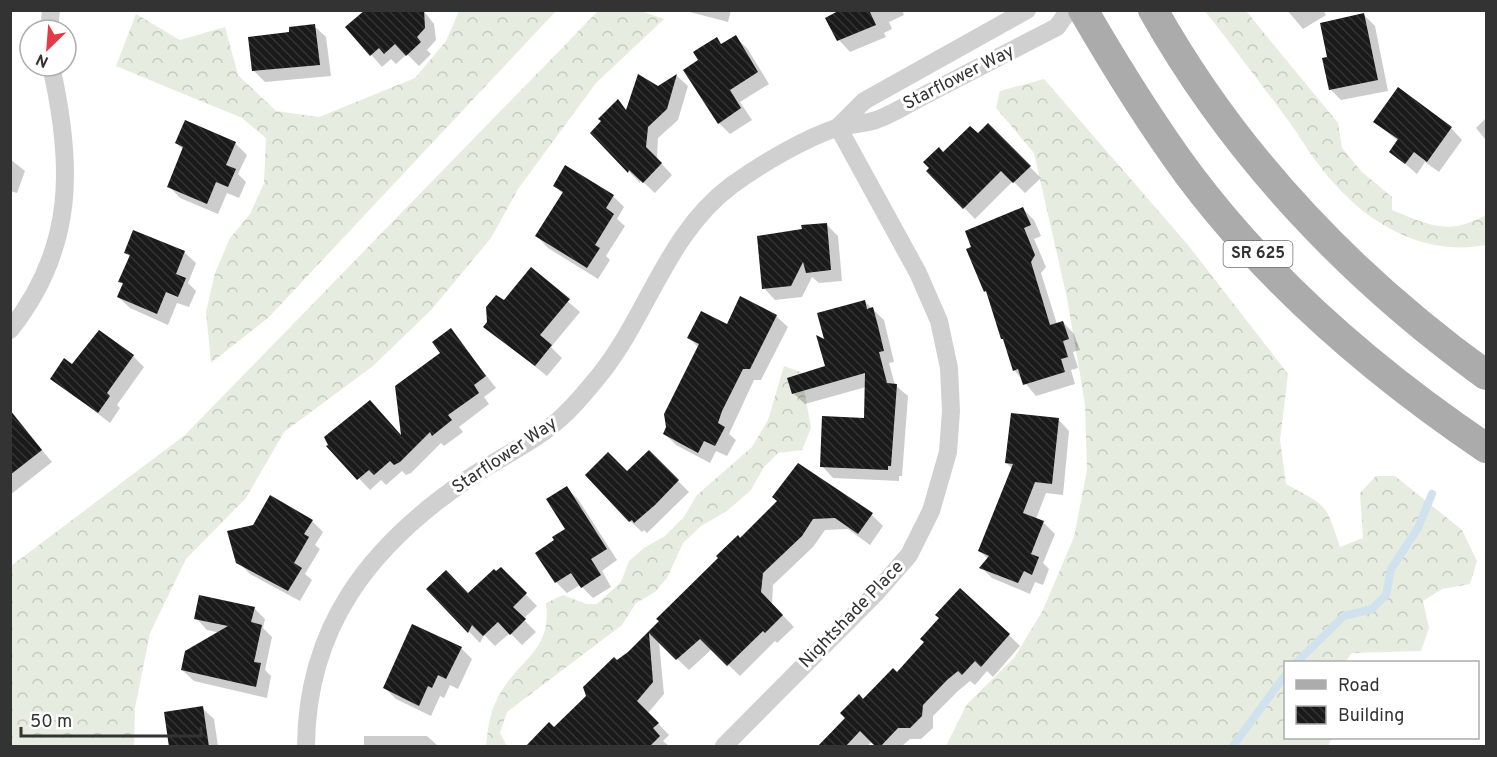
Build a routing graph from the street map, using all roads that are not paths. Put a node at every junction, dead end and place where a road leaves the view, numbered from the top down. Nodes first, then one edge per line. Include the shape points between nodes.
1 (1027, 10) edge
2 (1070, 10) edge
3 (1083, 10) edge
4 (1153, 10) edge
5 (53, 78) edge
6 (838, 128) junction
7 (10, 330) edge
8 (1486, 375) edge
9 (1486, 448) edge
10 (306, 747) edge
11 (724, 747) edge

1 - 6 street, Starflower Way via 864,101
2 - 6 street, Starflower Way via 1057,27 876,120
3 - 9 main road, SR 625 via 1149,118 1231,225 1335,332 1391,380
4 - 8 main road, SR 625 via 1209,99 1280,190 1377,289
5 - 7 street via 67,158 65,197 58,236 44,275
6 - 10 street, Starflower Way via 796,147 732,185 684,233 623,342 565,415 464,481 399,534 368,566 353,587 320,654 306,718
6 - 11 street, Nightshade Place via 918,273 939,321 949,368 948,452 931,512 909,555

